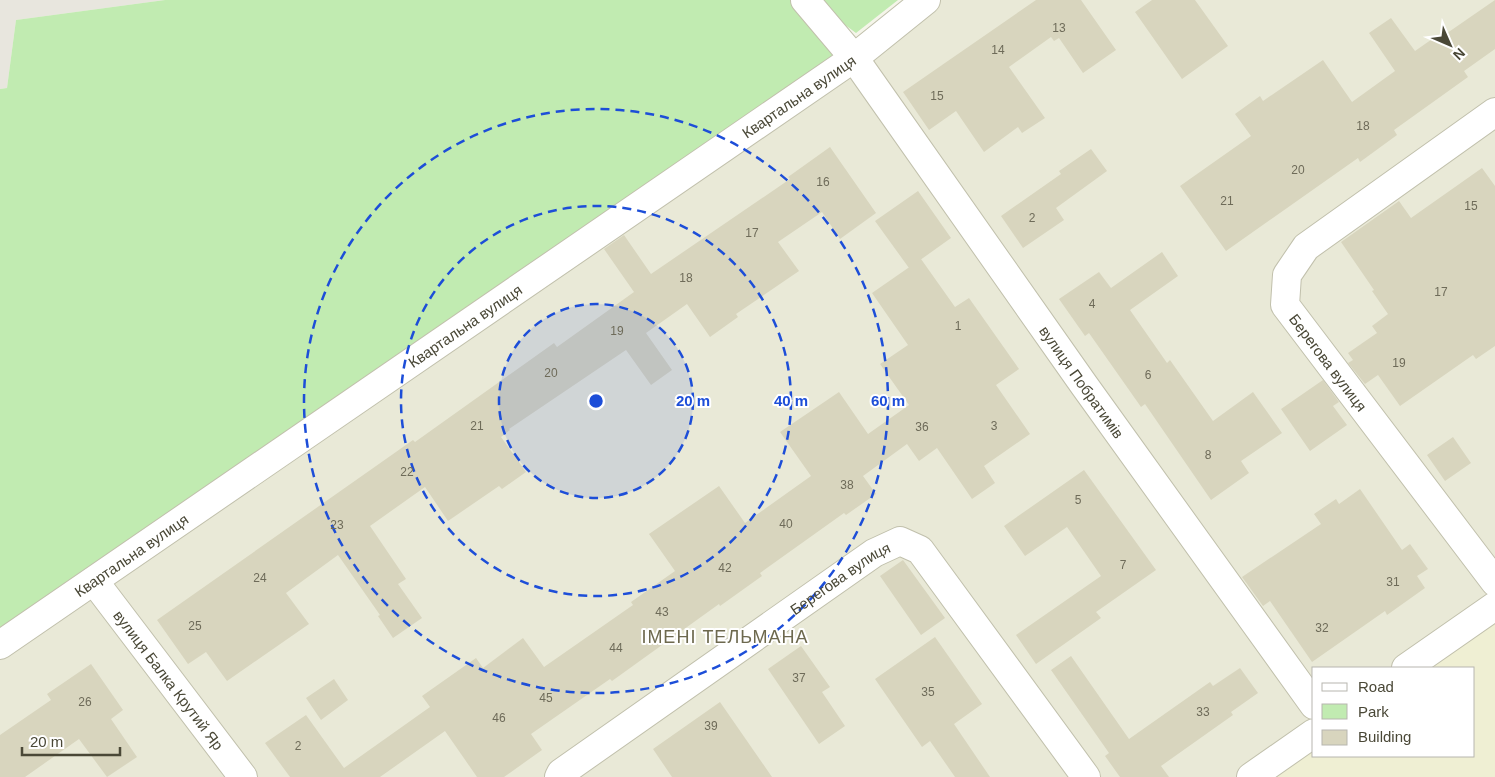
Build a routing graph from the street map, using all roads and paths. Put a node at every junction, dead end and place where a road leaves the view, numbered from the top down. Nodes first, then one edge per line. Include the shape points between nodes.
1 (805, 0) edge
2 (926, 0) edge
3 (854, 58) junction
4 (1495, 112) edge
5 (94, 582) junction
6 (1495, 582) edge
7 (1495, 606) edge
8 (0, 645) edge
9 (1407, 667) edge
10 (1312, 702) edge
11 (1312, 734) edge
12 (243, 777) edge
13 (559, 777) edge
14 (1086, 777) edge
15 (1251, 777) edge

1 - 3 street, вулиця Побратимів
2 - 3 street, Квартальна вулиця
3 - 5 street, Квартальна вулиця
3 - 10 street, вулиця Побратимів
4 - 6 street, Берегова вулиця via 1306,247 1287,275 1285,304
5 - 8 street, Квартальна вулиця
5 - 12 street, вулиця Балка Крутий Яр
7 - 9 street
11 - 15 street
13 - 14 street, Берегова вулиця via 874,553 900,541 920,550

